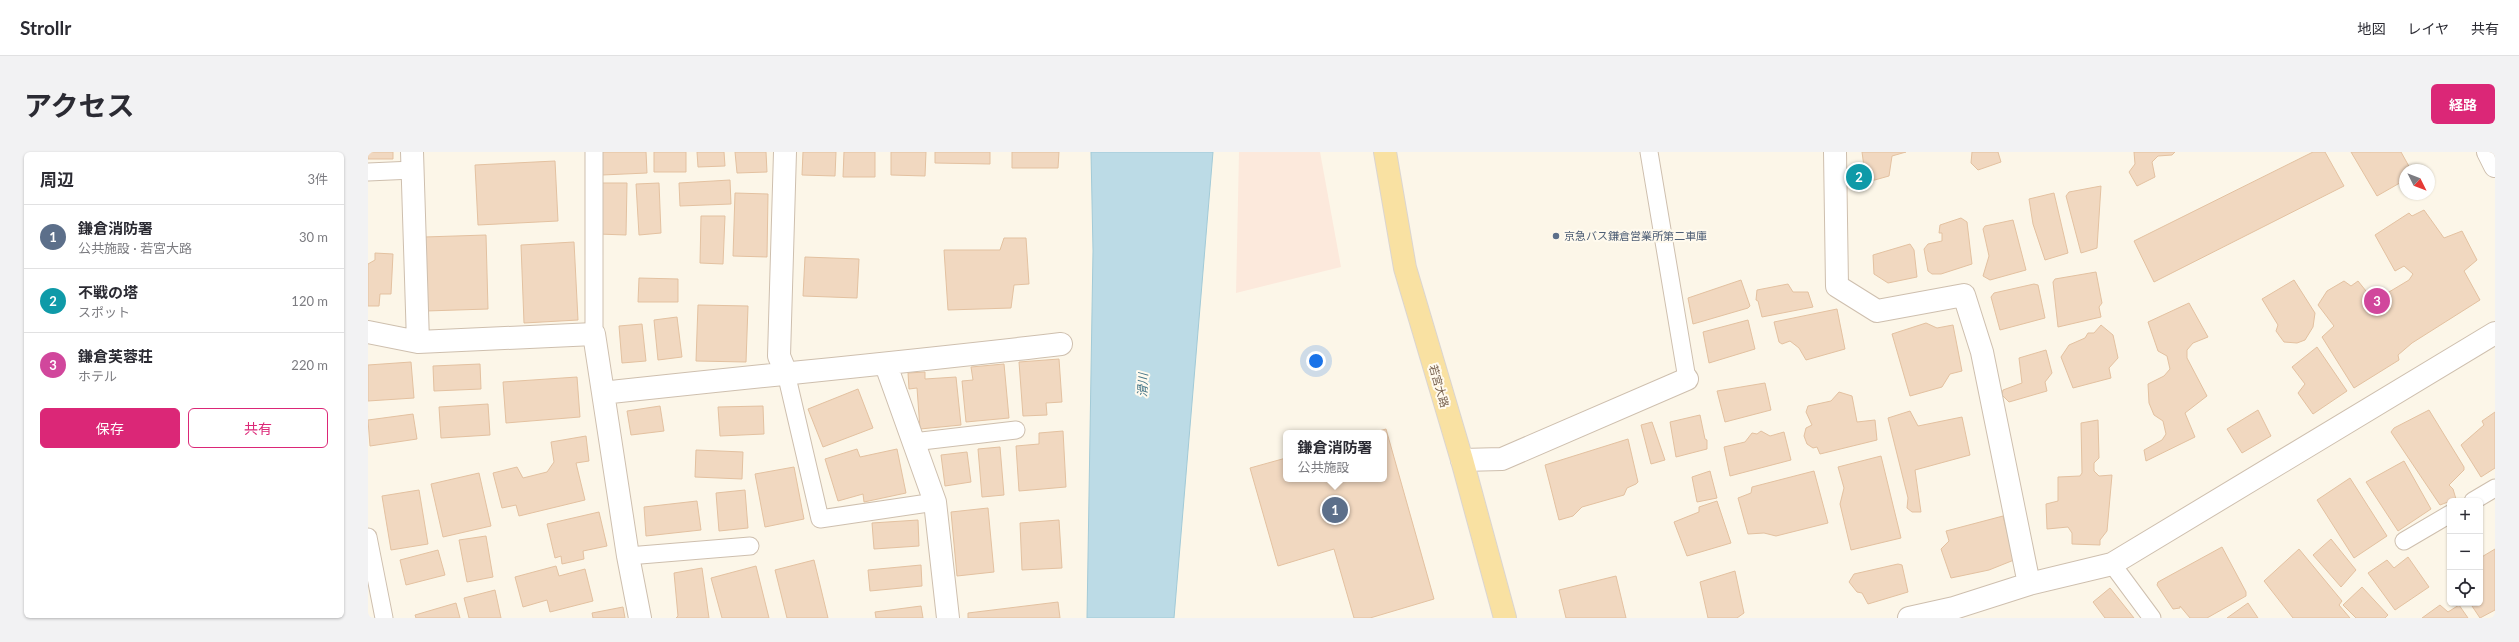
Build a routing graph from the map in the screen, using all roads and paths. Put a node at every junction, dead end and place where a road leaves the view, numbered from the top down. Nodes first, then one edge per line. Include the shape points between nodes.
1 (594, 152) edge
2 (785, 152) edge
3 (1385, 152) edge
4 (1649, 152) edge
5 (1836, 152) edge
6 (2488, 152) edge
7 (413, 161) edge
8 (2495, 166) edge
9 (368, 172) edge
10 (368, 332) edge
11 (2495, 333) edge
12 (594, 334) junction
13 (418, 342) junction
14 (1061, 344) dead end
15 (886, 365) junction
16 (786, 373) junction
17 (1687, 379) joint
18 (603, 393) junction
19 (1016, 430) dead end
20 (913, 442) junction
21 (1462, 460) junction
22 (2495, 488) edge
23 (2478, 498) edge
24 (935, 502) junction
25 (2447, 516) edge
26 (368, 537) edge
27 (2404, 541) dead end
28 (750, 546) dead end
29 (628, 556) junction
30 (2112, 564) junction
31 (2029, 584) junction
32 (1955, 613) edge
33 (384, 618) edge
34 (640, 618) edge
35 (948, 618) edge
36 (1505, 618) edge
37 (1909, 618) edge
38 (2152, 618) edge

1 - 12 lane
2 - 16 street via 779,356
3 - 21 main road, 若宮大路 via 1405,268
4 - 17 lane
5 - 31 street via 1837,286 1877,311 1964,295 1982,352
6 - 8 street
7 - 9 lane
7 - 13 street
10 - 13 street
11 - 30 street
12 - 13 street
12 - 18 street
14 - 15 street
15 - 16 street
15 - 20 street
16 - 18 street
16 - 24 lane via 820,519
17 - 21 street via 1502,459
18 - 29 street
19 - 20 lane
20 - 24 street
21 - 36 main road, 若宮大路
22 - 23 lane
24 - 35 street
25 - 27 lane
26 - 33 lane
28 - 29 lane
29 - 34 street
30 - 31 street
30 - 38 lane
31 - 32 street
32 - 37 street

